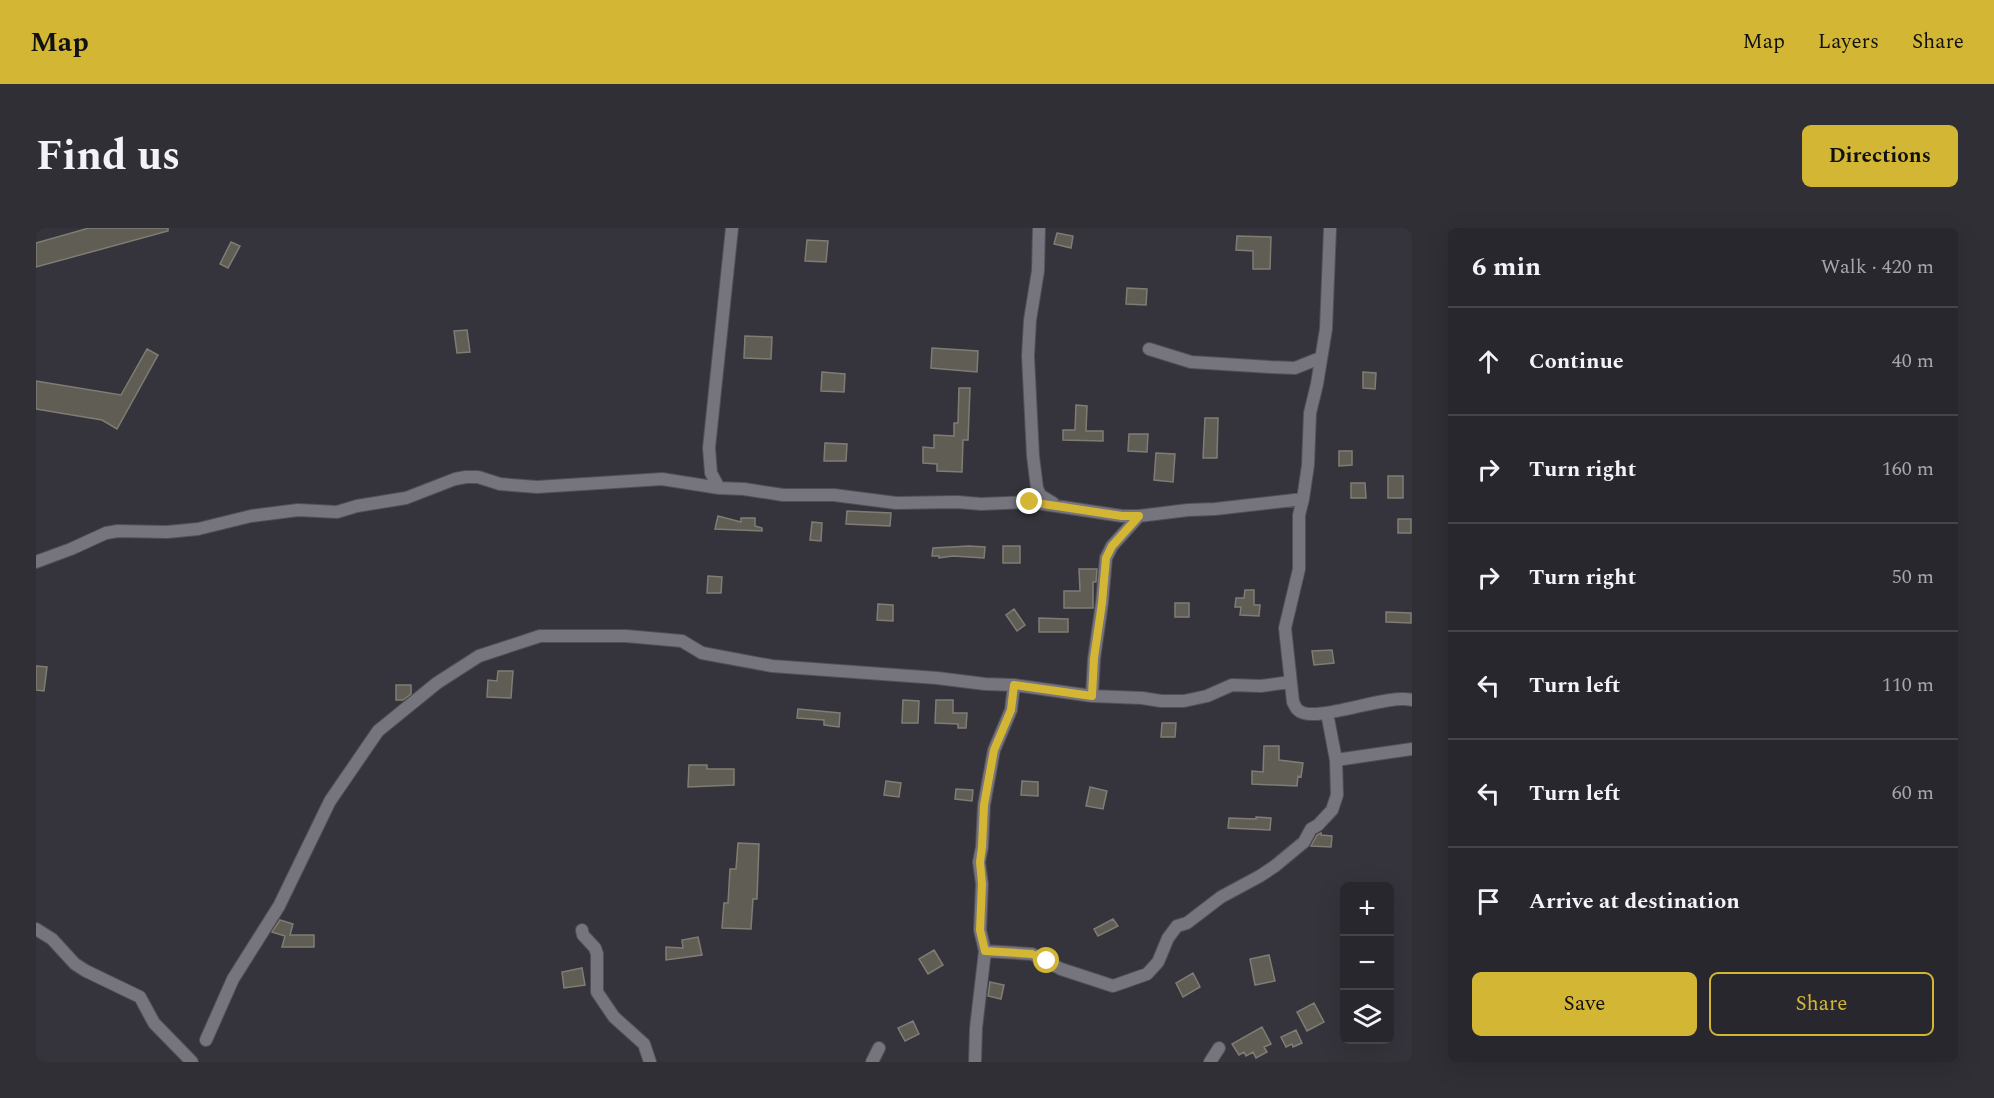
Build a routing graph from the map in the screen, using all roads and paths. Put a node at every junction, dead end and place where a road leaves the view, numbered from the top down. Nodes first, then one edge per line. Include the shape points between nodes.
1 (732, 228) edge
2 (1039, 228) edge
3 (1330, 228) edge
4 (1149, 349) dead end
5 (1320, 358) junction
6 (718, 488) junction
7 (1303, 499) junction
8 (1054, 504) junction
9 (1139, 516) junction
10 (36, 562) edge
11 (1290, 682) junction
12 (1014, 685) junction
13 (1092, 696) junction
14 (1412, 700) edge
15 (1327, 713) junction
16 (1412, 749) edge
17 (1336, 760) junction
18 (36, 929) edge
19 (582, 930) dead end
20 (985, 951) junction
21 (206, 1040) dead end
22 (879, 1048) dead end
23 (1219, 1048) dead end
24 (192, 1062) edge
25 (650, 1062) edge
26 (872, 1062) edge
27 (975, 1062) edge
28 (1210, 1062) edge

1 - 6 street via 709,448 711,473
2 - 8 street via 1028,356 1033,456 1036,488
3 - 5 street via 1326,329
4 - 5 street via 1191,362 1270,367 1295,368
5 - 7 street via 1310,413
6 - 8 street via 896,503
6 - 10 street via 662,479 537,487 466,477 406,498 337,512 298,510 198,529 106,533
7 - 9 street
7 - 11 street via 1299,515 1299,569 1286,628
8 - 9 street
9 - 13 street via 1106,558
11 - 13 street via 1232,685 1184,701
11 - 15 street via 1298,711
12 - 13 street
12 - 20 street via 1011,710 994,750 984,805 980,930
12 - 21 street via 772,666 702,654 682,641 626,636 540,636 479,656 437,683 378,731 330,801 279,906 233,980
14 - 15 street via 1397,698
15 - 17 street
16 - 17 street
17 - 20 street via 1337,795 1332,810 1304,842 1260,876 1178,926 1147,974 1113,986 1061,969 1032,954
18 - 24 street via 52,939 75,964 140,997 154,1023
19 - 25 street via 597,954 597,992 614,1017 644,1044
20 - 27 street
22 - 26 street
23 - 28 street

